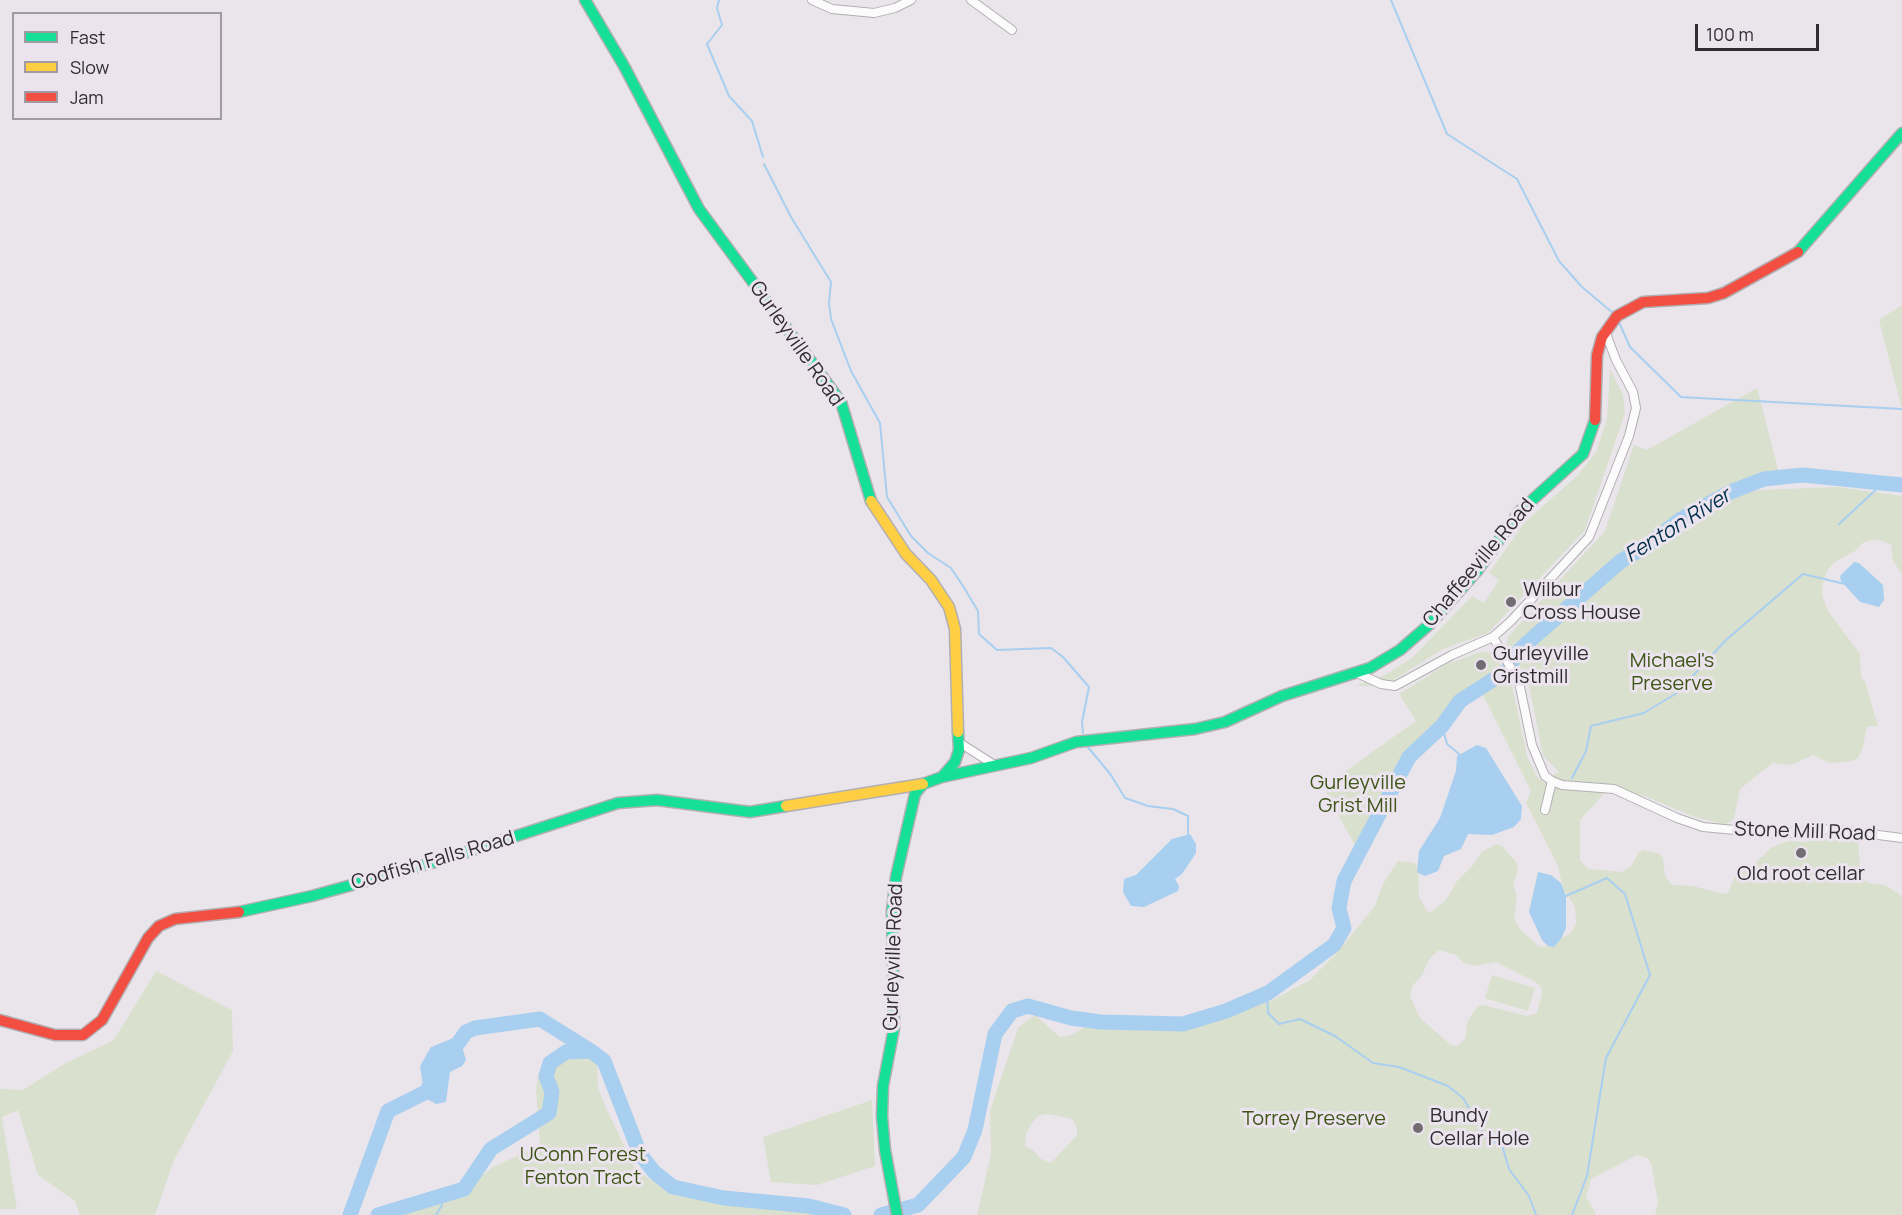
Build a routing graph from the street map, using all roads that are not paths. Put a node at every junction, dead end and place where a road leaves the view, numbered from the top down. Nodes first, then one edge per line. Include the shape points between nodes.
1 (585, 0) edge
2 (812, 0) edge
3 (911, 0) edge
4 (971, 0) edge
5 (1012, 30) dead end
6 (1902, 133) edge
7 (1605, 331) junction
8 (1493, 637) junction
9 (1357, 673) junction
10 (960, 743) junction
11 (996, 766) junction
12 (942, 777) junction
13 (1552, 781) junction
14 (923, 784) junction
15 (1545, 810) dead end
16 (1902, 838) edge
17 (0, 1020) edge
18 (897, 1215) edge

1 - 10 street, Gurleyville Road via 699,209 841,402 871,502 949,607 957,646
2 - 3 street via 832,9 874,13
4 - 5 street
6 - 7 street via 1793,256 1740,286 1708,298 1643,302 1617,316
7 - 8 street via 1636,401 1629,436 1589,537
7 - 9 street, Chaffeeville Road via 1597,355 1593,428 1583,454 1519,512 1477,571 1431,622 1400,650
8 - 9 street via 1395,686
8 - 13 street via 1519,682 1532,745 1545,776
9 - 11 street, Chaffeeville Road via 1282,696 1225,722 1076,742
10 - 11 street
10 - 12 street via 958,756
11 - 12 street, Chaffeeville Road
12 - 14 street
13 - 15 street
13 - 16 street, Stone Mill Road via 1614,789 1703,826 1777,834 1831,829
14 - 17 street, Codfish Falls Road via 750,812 657,800 618,803 438,862 312,896 243,912 175,919 159,926 148,938 102,1020 83,1035 55,1035
14 - 18 street, Gurleyville Road via 911,806 892,911 894,1028 883,1086 882,1116

